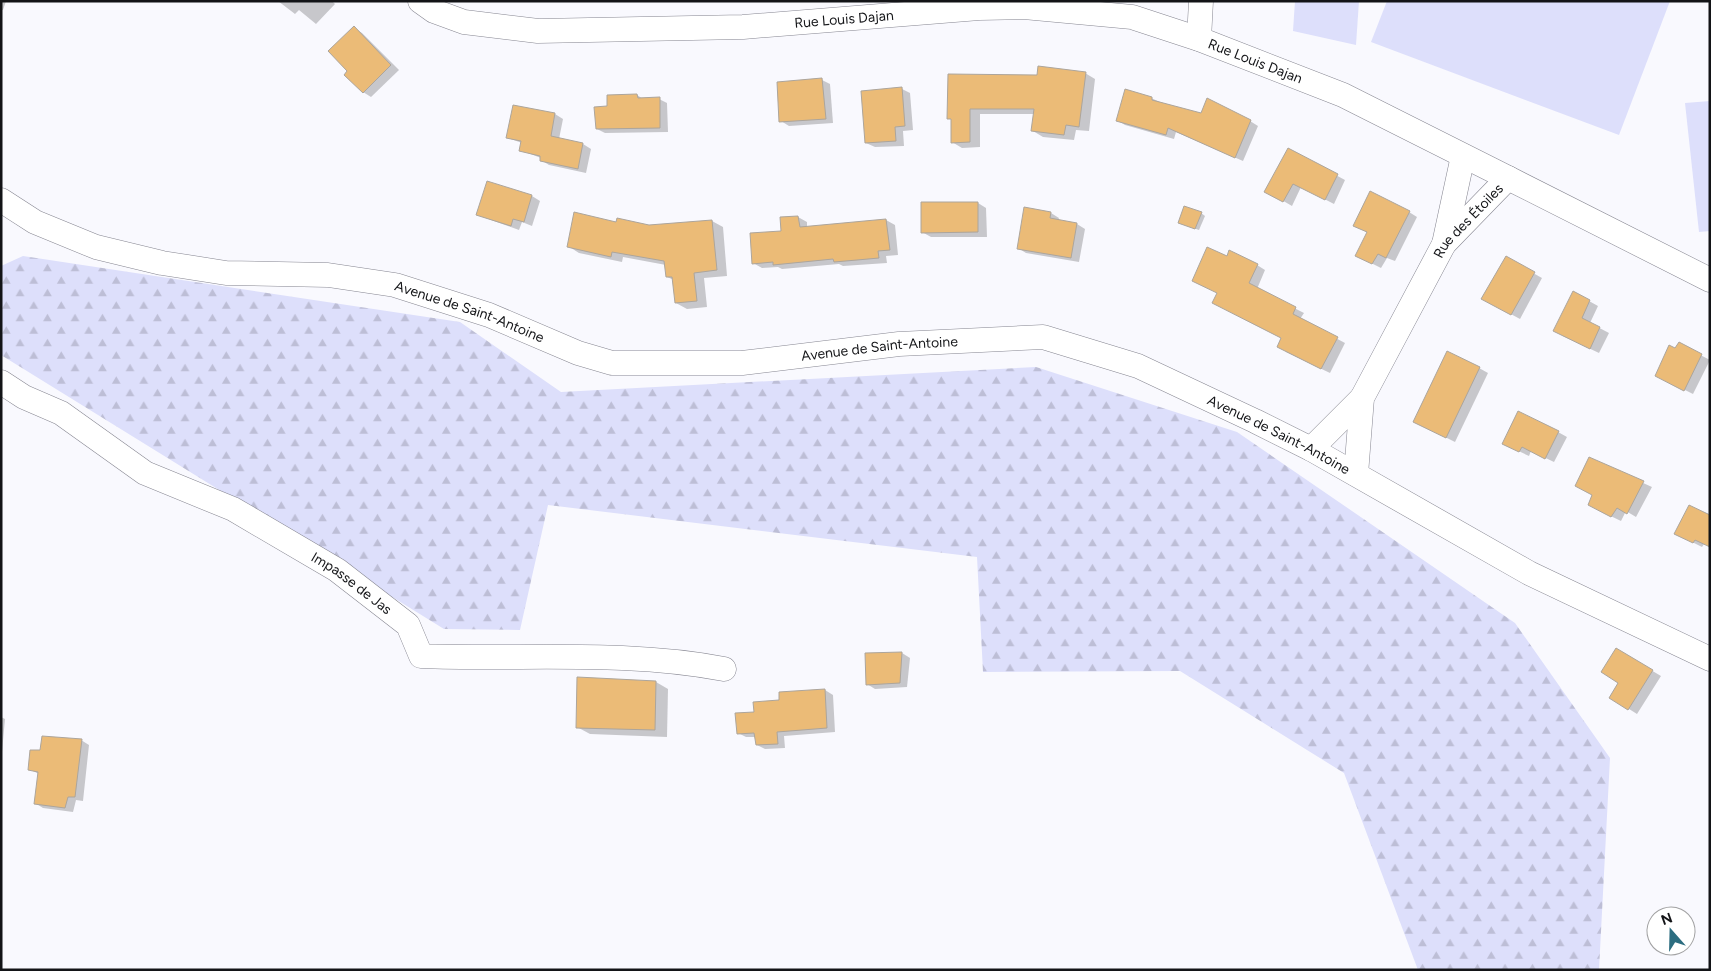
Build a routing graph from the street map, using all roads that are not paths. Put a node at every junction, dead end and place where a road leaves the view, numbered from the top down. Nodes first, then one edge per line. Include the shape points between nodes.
1 (420, 1) edge
2 (1201, 1) edge
3 (1199, 39) junction
4 (1463, 156) junction
5 (1508, 178) junction
6 (1, 200) edge
7 (1444, 244) junction
8 (1710, 280) edge
9 (1, 382) edge
10 (1362, 398) junction
11 (1311, 449) junction
12 (1356, 474) junction
13 (1710, 659) edge
14 (724, 669) dead end

1 - 3 street, Rue Louis Dajan via 464,22 538,31 743,28 1024,7 1132,17
2 - 3 street
3 - 4 street, Rue Louis Dajan via 1343,94
4 - 5 street, Rue Louis Dajan
4 - 7 street
5 - 7 street, Rue des Étoiles
5 - 8 street, Rue des Étoiles
6 - 11 street, Avenue de Saint-Antoine via 35,222 96,247 162,264 226,273 328,275 395,285 489,315 578,353 612,363 742,363 899,344 1043,337 1138,366
7 - 10 street, Rue des Étoiles
9 - 14 street, Impasse de Jas via 24,397 61,413 145,473 233,509 337,570 408,625 422,656 615,657
10 - 11 street
10 - 12 street, Rue des Étoiles
11 - 12 street, Avenue de Saint-Antoine
12 - 13 street, Avenue de Saint-Antoine via 1529,573

